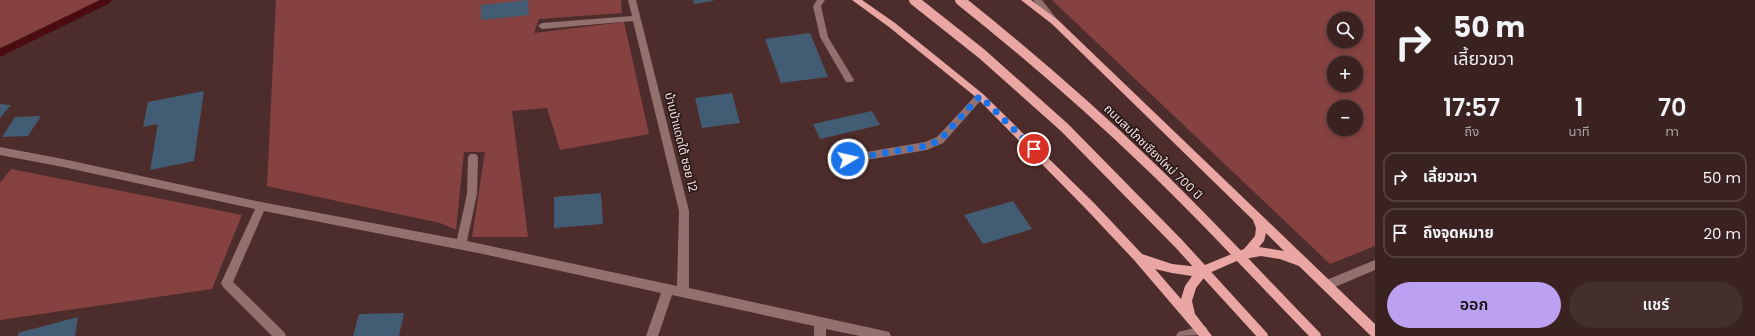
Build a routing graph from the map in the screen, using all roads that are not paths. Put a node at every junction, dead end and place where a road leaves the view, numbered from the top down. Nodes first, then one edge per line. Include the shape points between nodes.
1 (632, 0) edge
2 (821, 0) edge
3 (856, 0) edge
4 (914, 0) edge
5 (960, 0) edge
6 (1025, 0) edge
7 (1037, 0) edge
8 (636, 18) junction
9 (1055, 22) junction
10 (542, 26) dead end
11 (849, 80) dead end
12 (980, 96) junction
13 (0, 151) edge
14 (473, 157) dead end
15 (848, 159) dead end
16 (261, 206) junction
17 (1257, 217) junction
18 (461, 245) junction
19 (1248, 252) junction
20 (1138, 257) junction
21 (1306, 264) junction
22 (1375, 265) edge
23 (1204, 270) junction
24 (1328, 285) junction
25 (668, 290) junction
26 (683, 293) junction
27 (1191, 318) junction
28 (820, 322) junction
29 (1375, 332) edge
30 (1204, 333) edge
31 (280, 336) edge
32 (652, 336) edge
33 (820, 336) edge
34 (885, 336) edge
35 (1182, 336) edge
36 (1263, 336) edge
37 (1316, 336) edge

1 - 8 street, บ้านป่าแดดใต้ ซอย 12
2 - 11 street via 817,6 824,37
3 - 12 main road via 892,25
4 - 36 main road, bridge via 982,54 1065,128 1179,244
5 - 37 main road, ถนนสมโภชเชียงใหม่ 700 ปี, bridge via 1007,37 1091,111 1175,190
6 - 9 main road
7 - 9 street
8 - 10 street
8 - 26 street, บ้านป่าแดดใต้ ซอย 12 via 684,211
9 - 17 main road
12 - 15 street via 940,140 934,143
12 - 20 main road
13 - 16 street
14 - 18 street via 472,194
16 - 18 street
16 - 31 street via 227,284
17 - 19 main road via 1261,228 1260,238
17 - 21 main road
18 - 25 street
19 - 21 main road via 1281,254
19 - 23 main road
20 - 23 main road via 1180,269
20 - 27 main road
21 - 24 main road
22 - 24 street
23 - 27 main road via 1187,294 1186,304
24 - 29 main road
25 - 26 street
25 - 32 street
26 - 28 street
27 - 30 main road
28 - 33 street
28 - 34 street
30 - 35 street

